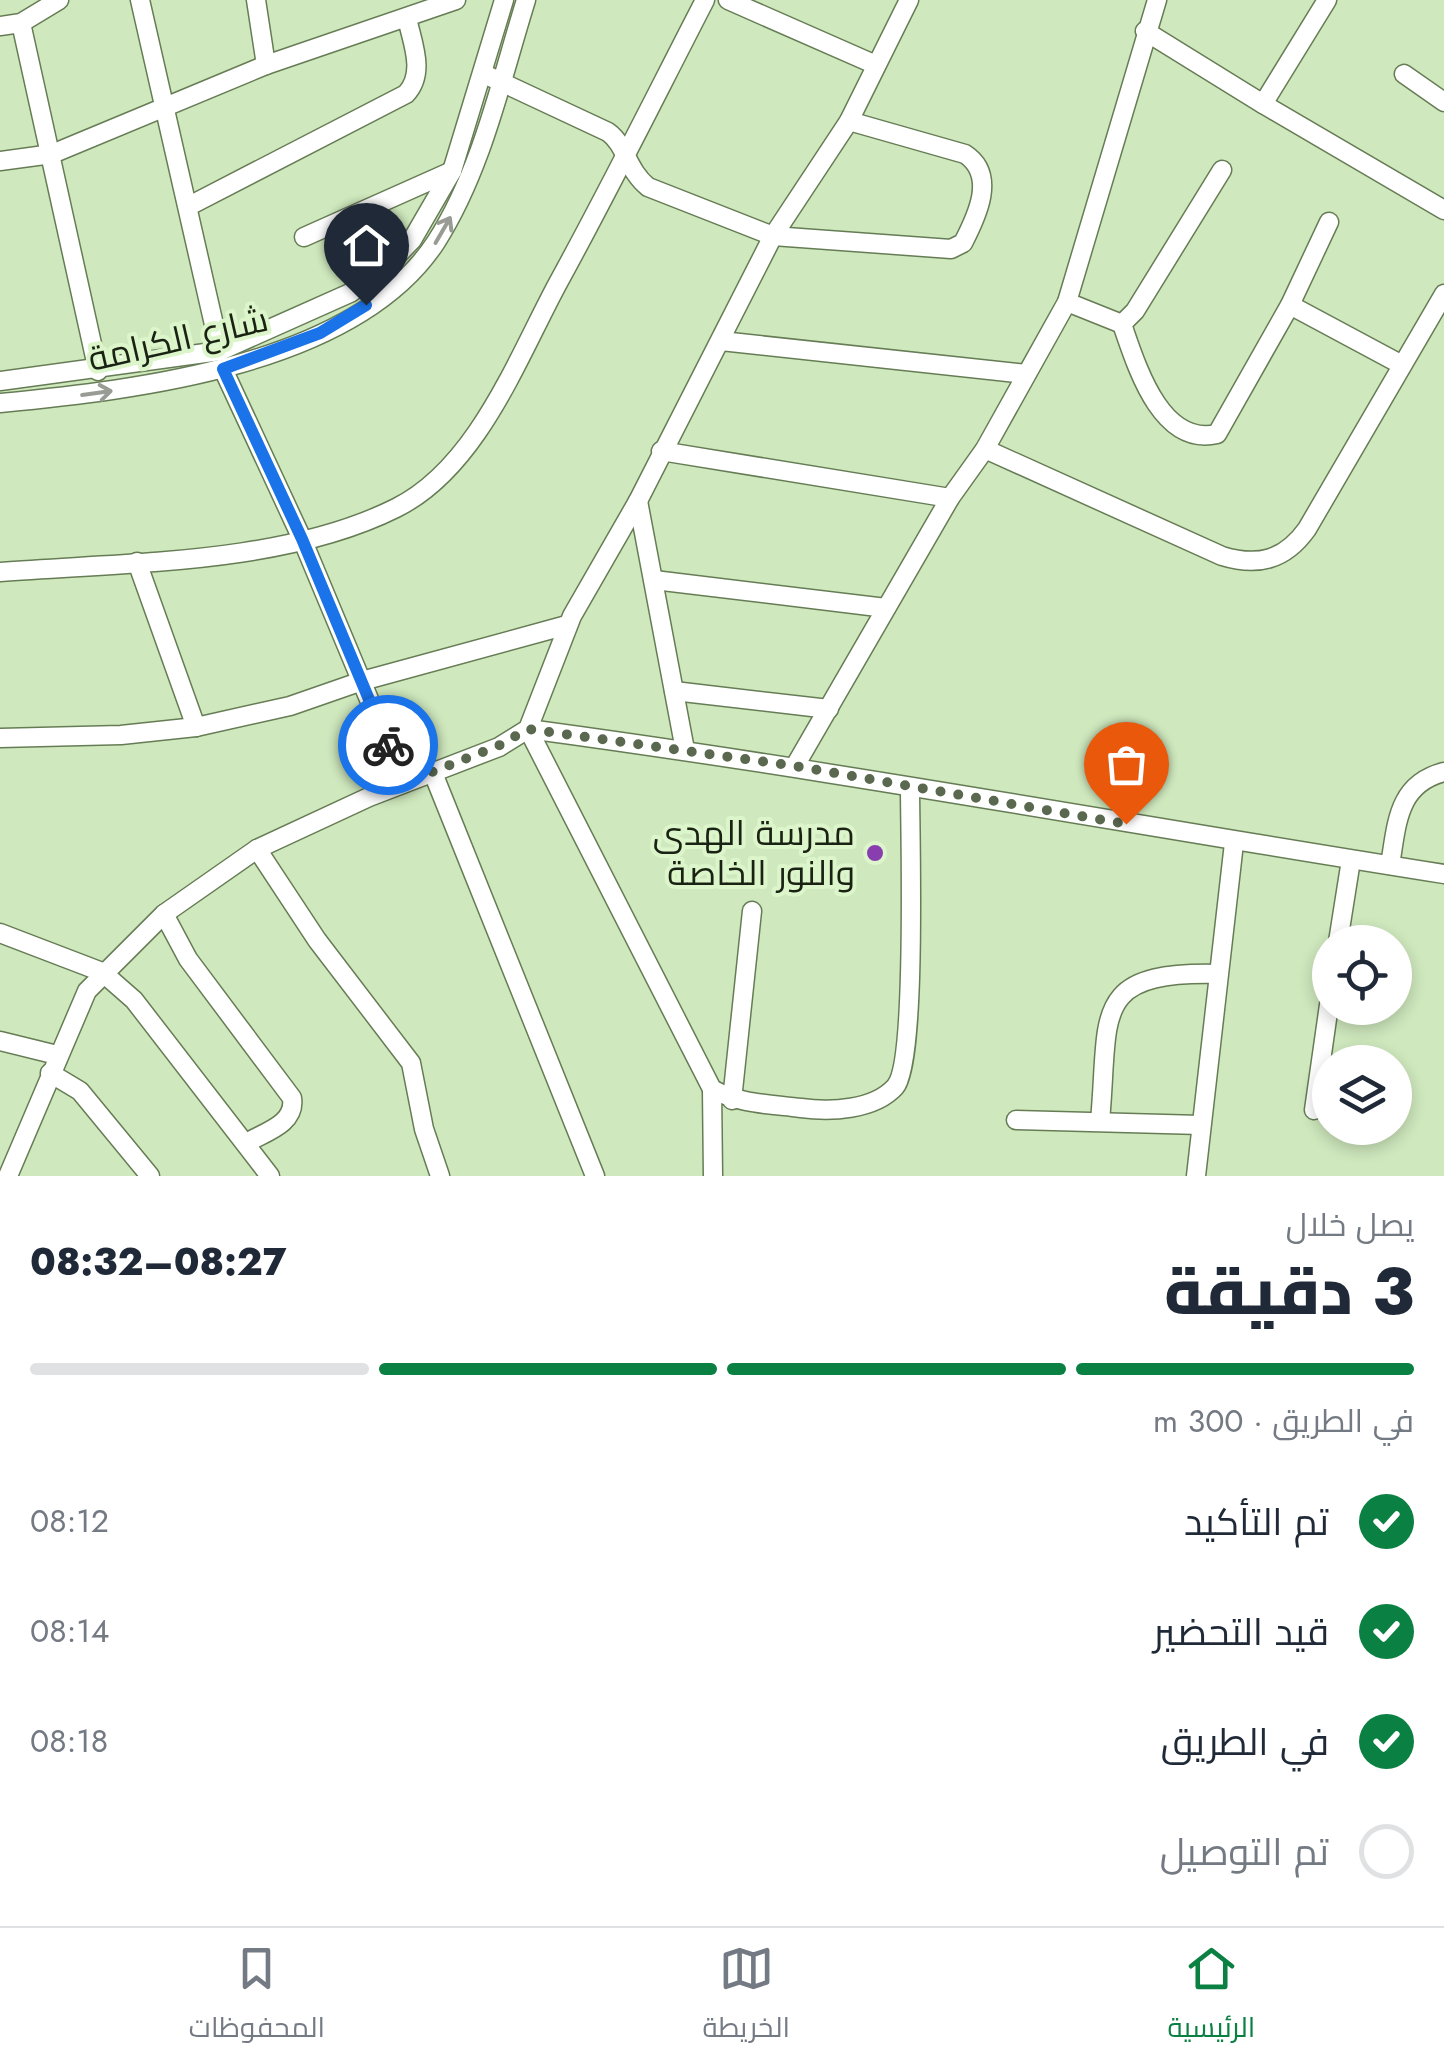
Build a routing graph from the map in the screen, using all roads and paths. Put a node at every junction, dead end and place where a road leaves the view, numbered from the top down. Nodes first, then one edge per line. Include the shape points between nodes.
1 (59, 0) edge
2 (140, 0) edge
3 (256, 0) edge
4 (456, 0) edge
5 (504, 0) edge
6 (526, 0) edge
7 (705, 0) edge
8 (728, 0) edge
9 (909, 0) edge
10 (1157, 0) edge
11 (1327, 0) edge
12 (407, 18) junction
13 (21, 22) junction
14 (0, 26) edge
15 (1145, 31) junction
16 (266, 65) junction
17 (876, 65) junction
18 (1404, 74) dead end
19 (492, 78) junction
20 (1444, 102) edge
21 (1263, 104) junction
22 (166, 110) junction
23 (849, 121) junction
24 (52, 154) junction
25 (0, 161) edge
26 (625, 161) junction
27 (1222, 170) dead end
28 (452, 171) junction
29 (189, 206) junction
30 (1444, 210) edge
31 (1329, 222) dead end
32 (772, 236) junction
33 (304, 238) dead end
34 (1444, 294) edge
35 (1067, 302) junction
36 (1290, 305) junction
37 (1122, 324) junction
38 (721, 341) junction
39 (222, 360) junction
40 (1402, 365) junction
41 (98, 371) junction
42 (1026, 374) junction
43 (0, 381) edge
44 (0, 402) edge
45 (985, 449) junction
46 (661, 451) junction
47 (950, 498) junction
48 (638, 501) junction
49 (302, 539) junction
50 (137, 562) junction
51 (0, 572) edge
52 (654, 580) junction
53 (886, 608) junction
54 (567, 626) junction
55 (362, 681) junction
56 (674, 691) junction
57 (828, 709) junction
58 (196, 727) junction
59 (528, 729) junction
60 (0, 738) edge
61 (685, 750) junction
62 (795, 766) junction
63 (1444, 772) edge
64 (433, 773) junction
65 (404, 783) junction
66 (910, 788) junction
67 (1234, 843) junction
68 (256, 849) junction
69 (1351, 860) junction
70 (1390, 865) junction
71 (1444, 874) edge
72 (752, 911) dead end
73 (164, 914) junction
74 (1341, 925) edge
75 (0, 933) edge
76 (102, 972) junction
77 (1218, 974) junction
78 (0, 1040) edge
79 (53, 1064) junction
80 (712, 1088) junction
81 (732, 1100) junction
82 (1016, 1120) dead end
83 (1100, 1121) junction
84 (1201, 1125) junction
85 (246, 1143) junction
86 (12, 1167) edge
87 (150, 1176) edge
88 (270, 1176) edge
89 (440, 1176) edge
90 (596, 1176) edge
91 (713, 1176) edge
92 (1196, 1176) edge

1 - 13 street
2 - 22 street
3 - 16 street
4 - 12 street
5 - 19 street, شارع الكرامة
6 - 19 street, شارع الكرامة
7 - 26 street
8 - 17 street
9 - 17 street
10 - 15 street
11 - 21 street
12 - 16 street
12 - 29 street via 416,79 406,94
13 - 14 street
13 - 24 street
15 - 21 street
15 - 35 street via 1116,152
16 - 22 street
17 - 23 street
18 - 20 street
19 - 26 street via 608,132
19 - 28 street, شارع الكرامة
39 -> 19 street, شارع الكرامة via 320,333 411,273 435,244 470,175
21 - 30 street
22 - 24 street
22 - 29 street
23 - 32 street
23 - 32 street via 965,154 978,164 979,206 964,244 951,249
24 - 25 street
24 - 41 street
26 - 32 street via 648,187
26 - 49 street via 464,447 399,507
27 - 37 street
28 - 33 street
28 - 39 street, شارع الكرامة via 412,240 382,271
29 - 39 street
31 - 36 street
32 - 38 street
34 - 40 street
35 - 37 street
35 - 42 street
36 - 37 street via 1230,414 1217,434 1205,437 1179,428 1160,408
36 - 40 street
38 - 42 street
38 - 46 street
39 - 41 street, شارع الكرامة
44 -> 39 street, شارع الكرامة via 100,393
39 - 49 street
40 - 45 street via 1297,542 1258,562 1222,556
41 - 43 street, شارع الكرامة
42 - 45 street
45 - 47 street
46 - 47 street
46 - 48 street
47 - 53 street
48 - 52 street
48 - 54 street
49 - 50 street
49 - 55 street
50 - 51 street
50 - 58 street
52 - 53 street
52 - 56 street
53 - 57 street
54 - 55 street
54 - 59 street
55 - 58 street
55 - 65 street
56 - 57 street
56 - 61 street
57 - 62 street
58 - 60 street
59 - 61 street
59 - 64 street
59 - 80 street
61 - 62 street
62 - 66 street
63 - 70 street via 1419,781 1402,800
64 - 65 street
64 - 90 street
65 - 68 street
66 - 67 street
66 - 81 street via 908,1032 899,1083 878,1102 816,1110
67 - 69 street
67 - 77 street
68 - 73 street
68 - 89 street via 410,1063
69 - 70 street
69 - 74 street
70 - 71 street
72 - 81 street
73 - 76 street
73 - 85 street via 188,959 292,1098 287,1120
75 - 76 street
76 - 79 street via 80,1002
76 - 85 street via 134,1000
77 - 83 street via 1150,977 1119,994 1110,1015
77 - 84 street
78 - 79 street
79 - 86 street
79 - 87 street
80 - 81 street
80 - 91 street
82 - 83 street
83 - 84 street
84 - 92 street
85 - 88 street

